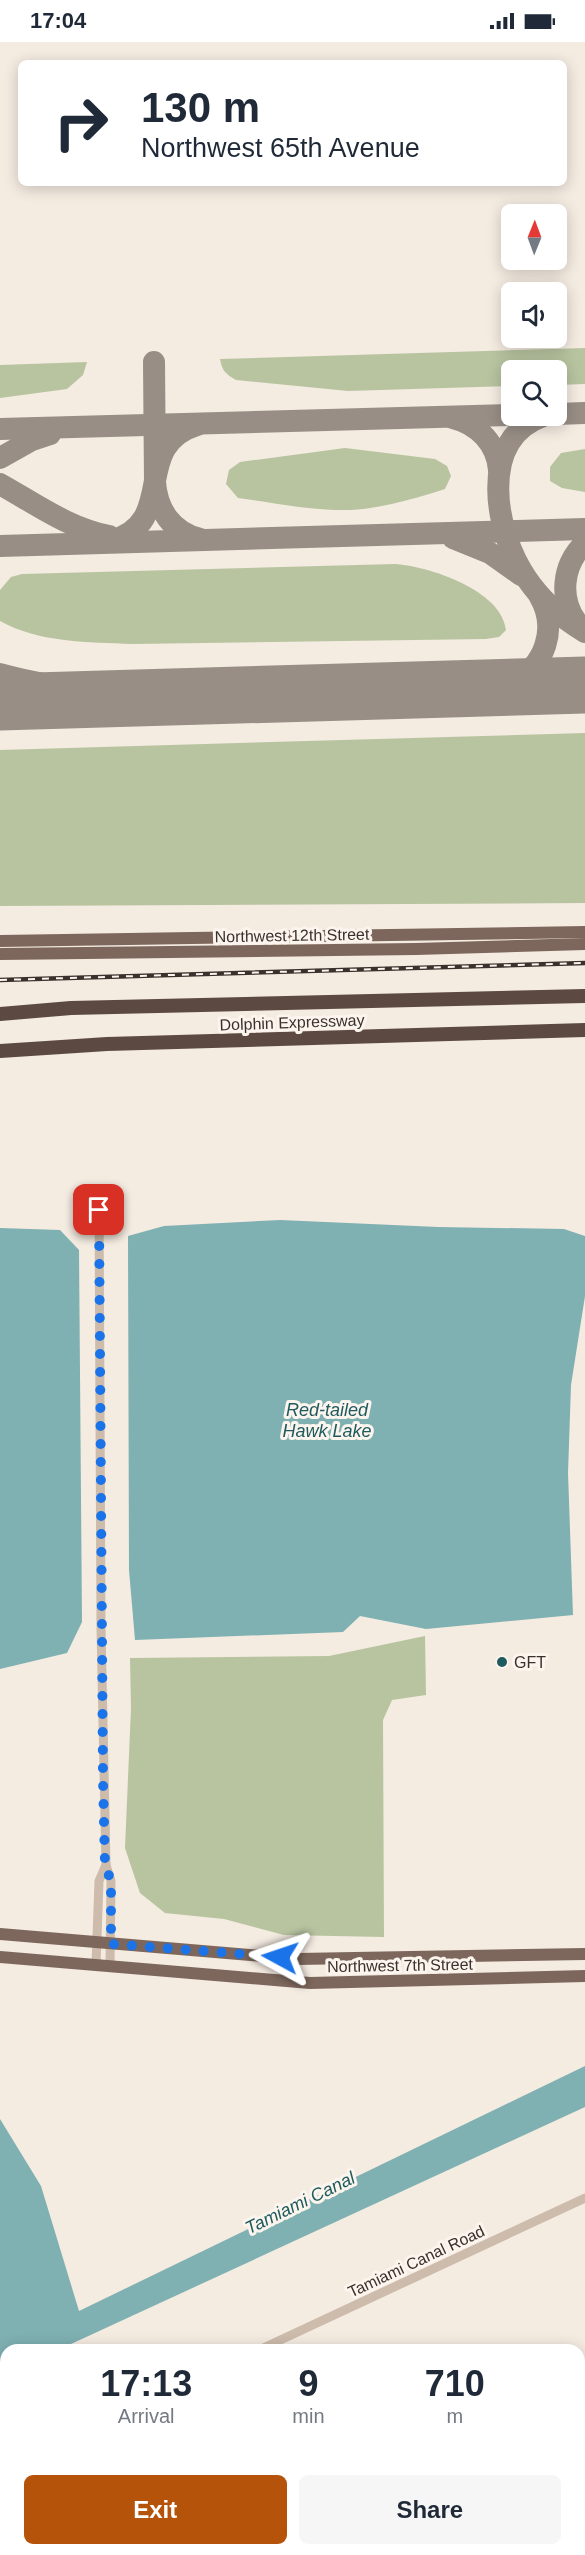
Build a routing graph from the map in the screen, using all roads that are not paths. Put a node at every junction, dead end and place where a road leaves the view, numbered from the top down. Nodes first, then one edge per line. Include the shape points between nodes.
1 (585, 932) edge
2 (0, 941) edge
3 (585, 944) edge
4 (0, 954) edge
5 (585, 996) edge
6 (0, 1014) edge
7 (585, 1030) edge
8 (0, 1051) edge
9 (99, 1196) dead end
10 (105, 1865) junction
11 (0, 1934) edge
12 (97, 1943) junction
13 (111, 1944) junction
14 (585, 1954) edge
15 (0, 1957) edge
16 (96, 1965) junction
17 (110, 1966) junction
18 (585, 1976) edge
19 (585, 2198) edge
20 (272, 2344) edge

1 - 2 main road, Northwest 12th Street
3 - 4 main road, Northwest 12th Street via 416,950
5 - 6 highway, Dolphin Expressway via 106,1007
7 - 8 highway, Dolphin Expressway via 107,1044
9 - 10 street
10 - 12 street via 99,1881
10 - 13 street via 111,1881
11 - 12 main road, Northwest 7th Street
12 - 13 main road, Northwest 7th Street
12 - 16 street
13 - 14 main road, Northwest 7th Street via 316,1959
13 - 17 street
15 - 16 main road, Northwest 7th Street
16 - 17 main road, Northwest 7th Street
17 - 18 main road, Northwest 7th Street via 310,1983
19 - 20 street, Tamiami Canal Road

